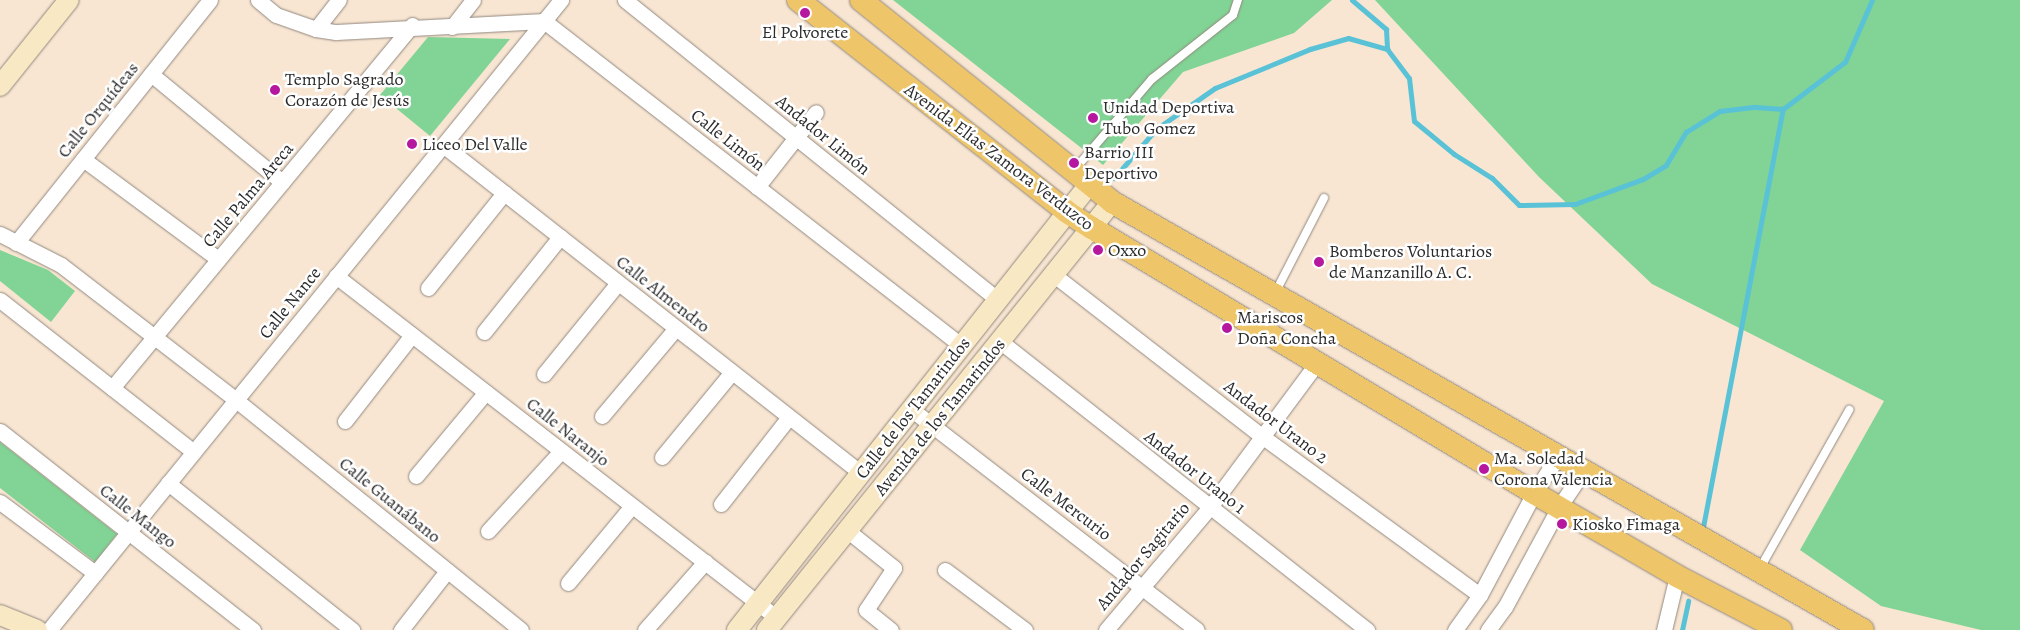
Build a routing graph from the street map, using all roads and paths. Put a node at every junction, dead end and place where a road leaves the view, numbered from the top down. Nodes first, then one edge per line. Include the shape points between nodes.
1 (69, 0) edge
2 (210, 0) edge
3 (258, 0) edge
4 (339, 0) edge
5 (473, 0) edge
6 (561, 0) edge
7 (625, 0) edge
8 (798, 0) edge
9 (861, 0) edge
10 (1238, 0) edge
11 (544, 21) junction
12 (412, 26) junction
13 (452, 27) junction
14 (316, 29) junction
15 (151, 74) junction
16 (0, 86) edge
17 (816, 112) dead end
18 (796, 137) junction
19 (443, 145) junction
20 (83, 159) junction
21 (1080, 179) junction
22 (282, 182) junction
23 (757, 187) junction
24 (504, 193) junction
25 (1324, 198) dead end
26 (1112, 202) junction
27 (1067, 212) junction
28 (1092, 228) junction
29 (0, 234) edge
30 (560, 237) junction
31 (16, 243) junction
32 (218, 259) junction
33 (1054, 275) junction
34 (336, 276) junction
35 (618, 283) junction
36 (428, 288) dead end
37 (1274, 294) junction
38 (0, 300) edge
39 (998, 300) junction
40 (676, 328) junction
41 (484, 332) dead end
42 (412, 335) junction
43 (153, 338) junction
44 (1001, 342) junction
45 (962, 346) junction
46 (1318, 363) junction
47 (732, 372) junction
48 (544, 374) dead end
49 (112, 388) junction
50 (486, 392) junction
51 (236, 400) junction
52 (911, 409) junction
53 (1849, 410) dead end
54 (602, 416) dead end
55 (789, 417) junction
56 (344, 421) dead end
57 (933, 426) junction
58 (0, 431) edge
59 (1263, 436) junction
60 (561, 451) junction
61 (194, 452) junction
62 (1558, 456) junction
63 (662, 457) dead end
64 (1584, 470) junction
65 (861, 473) junction
66 (416, 476) dead end
67 (168, 484) junction
68 (1534, 493) junction
69 (721, 504) dead end
70 (1, 506) edge
71 (632, 506) junction
72 (1210, 507) junction
73 (1559, 507) junction
74 (488, 531) dead end
75 (848, 531) junction
76 (128, 532) junction
77 (705, 562) junction
78 (945, 570) dead end
79 (447, 571) junction
80 (1759, 571) junction
81 (95, 573) junction
82 (1677, 576) junction
83 (568, 583) dead end
84 (1141, 585) junction
85 (1480, 595) junction
86 (758, 603) junction
87 (0, 615) edge
88 (772, 624) edge
89 (36, 630) edge
90 (49, 630) edge
91 (253, 630) edge
92 (352, 630) edge
93 (401, 630) edge
94 (520, 630) edge
95 (644, 630) edge
96 (737, 630) edge
97 (891, 630) edge
98 (1025, 630) edge
99 (1106, 630) edge
100 (1197, 630) edge
101 (1367, 630) edge
102 (1455, 630) edge
103 (1488, 630) edge
104 (1664, 630) edge
105 (1781, 630) edge
106 (1863, 630) edge

1 - 16 street
2 - 15 street, Calle Orquídeas
3 - 14 street via 276,15
4 - 14 street
5 - 13 street
6 - 11 street, Calle Nance
7 - 18 street, Andador Limón
8 - 27 main road, Avenida Elías Zamora Verduzco
9 - 21 main road, Avenida Elías Zamora Verduzco
10 - 21 lane via 1233,15 1152,79
11 - 13 street
11 - 19 street, Calle Nance
11 - 23 street, Calle Limón
12 - 13 street
12 - 14 street via 336,32
12 - 22 street, Calle Palma Areca
15 - 20 street, Calle Orquídeas
15 - 22 street
17 - 18 street
18 - 23 street
18 - 39 street, Andador Limón
19 - 24 street, Calle Almendro
19 - 34 street, Calle Nance
20 - 31 street, Calle Orquídeas
20 - 32 street
21 - 26 main road, Avenida Elías Zamora Verduzco
21 - 27 street, Calle de los Tamarindos
22 - 32 street, Calle Palma Areca
23 - 45 street, Calle Limón
24 - 30 street, Calle Almendro
24 - 36 street
25 - 37 lane
26 - 28 street, Avenida de los Tamarindos
26 - 37 main road, Avenida Elías Zamora Verduzco
27 - 28 main road, Avenida Elías Zamora Verduzco
27 - 39 street, Calle de los Tamarindos
28 - 33 street, Avenida de los Tamarindos
28 - 46 main road, Avenida Elías Zamora Verduzco
29 - 31 street
30 - 35 street, Calle Almendro
30 - 41 street
31 - 43 street via 61,265
32 - 43 street, Calle Palma Areca
33 - 44 street, Avenida de los Tamarindos
33 - 59 street, Andador Urano 2
34 - 42 street, Calle Naranjo
34 - 51 street, Calle Nance
35 - 40 street, Calle Almendro
35 - 48 street
37 - 62 main road, Avenida Elías Zamora Verduzco
38 - 49 street
39 - 45 street, Calle de los Tamarindos
40 - 47 street, Calle Almendro
40 - 54 street
42 - 50 street, Calle Naranjo
42 - 56 street
43 - 49 street, Calle Palma Areca
43 - 51 street
44 - 57 street, Avenida de los Tamarindos
44 - 72 street, Andador Urano 1
45 - 52 street, Calle de los Tamarindos
46 - 59 street, Andador Sagitario
46 - 68 main road, Avenida Elías Zamora Verduzco
47 - 55 street, Calle Almendro
47 - 63 street
49 - 61 street
50 - 60 street, Calle Naranjo
50 - 66 street
51 - 61 street, Calle Nance
51 - 79 street, Calle Guanábano
52 - 57 street, Calle Mercurio
52 - 65 street, Calle de los Tamarindos
53 - 80 lane
55 - 65 street, Calle Almendro
55 - 69 street
57 - 75 street, Avenida de los Tamarindos
57 - 84 street, Calle Mercurio
58 - 76 street, Calle Mango
59 - 72 street, Andador Sagitario
59 - 85 street, Andador Urano 2
60 - 71 street, Calle Naranjo
60 - 74 street
61 - 67 street, Calle Nance
62 - 64 main road, Avenida Elías Zamora Verduzco
62 - 68 street
64 - 73 street
64 - 80 main road, Avenida Elías Zamora Verduzco
65 - 86 street, Calle de los Tamarindos
67 - 76 street, Calle Nance
67 - 92 street
68 - 73 main road, Avenida Elías Zamora Verduzco
68 - 85 street
70 - 81 street
71 - 77 street, Calle Naranjo
71 - 83 street
72 - 84 street, Andador Sagitario
72 - 101 street, Andador Urano 1
73 - 82 main road, Avenida Elías Zamora Verduzco
73 - 103 street via 1505,607
75 - 88 street, Avenida de los Tamarindos
75 - 97 street via 894,568 866,610
76 - 81 street, Calle Nance
76 - 91 street, Calle Mango
77 - 86 street, Calle Naranjo
77 - 95 street
78 - 98 street
79 - 93 street
79 - 94 street, Calle Guanábano
80 - 106 main road, Avenida Elías Zamora Verduzco
81 - 90 street, Calle Nance
82 - 104 street
82 - 105 main road, Avenida Elías Zamora Verduzco
84 - 99 street, Andador Sagitario
84 - 100 street, Calle Mercurio
85 - 102 street
86 - 88 street, Calle Naranjo
86 - 96 street, Calle de los Tamarindos
87 - 89 street

